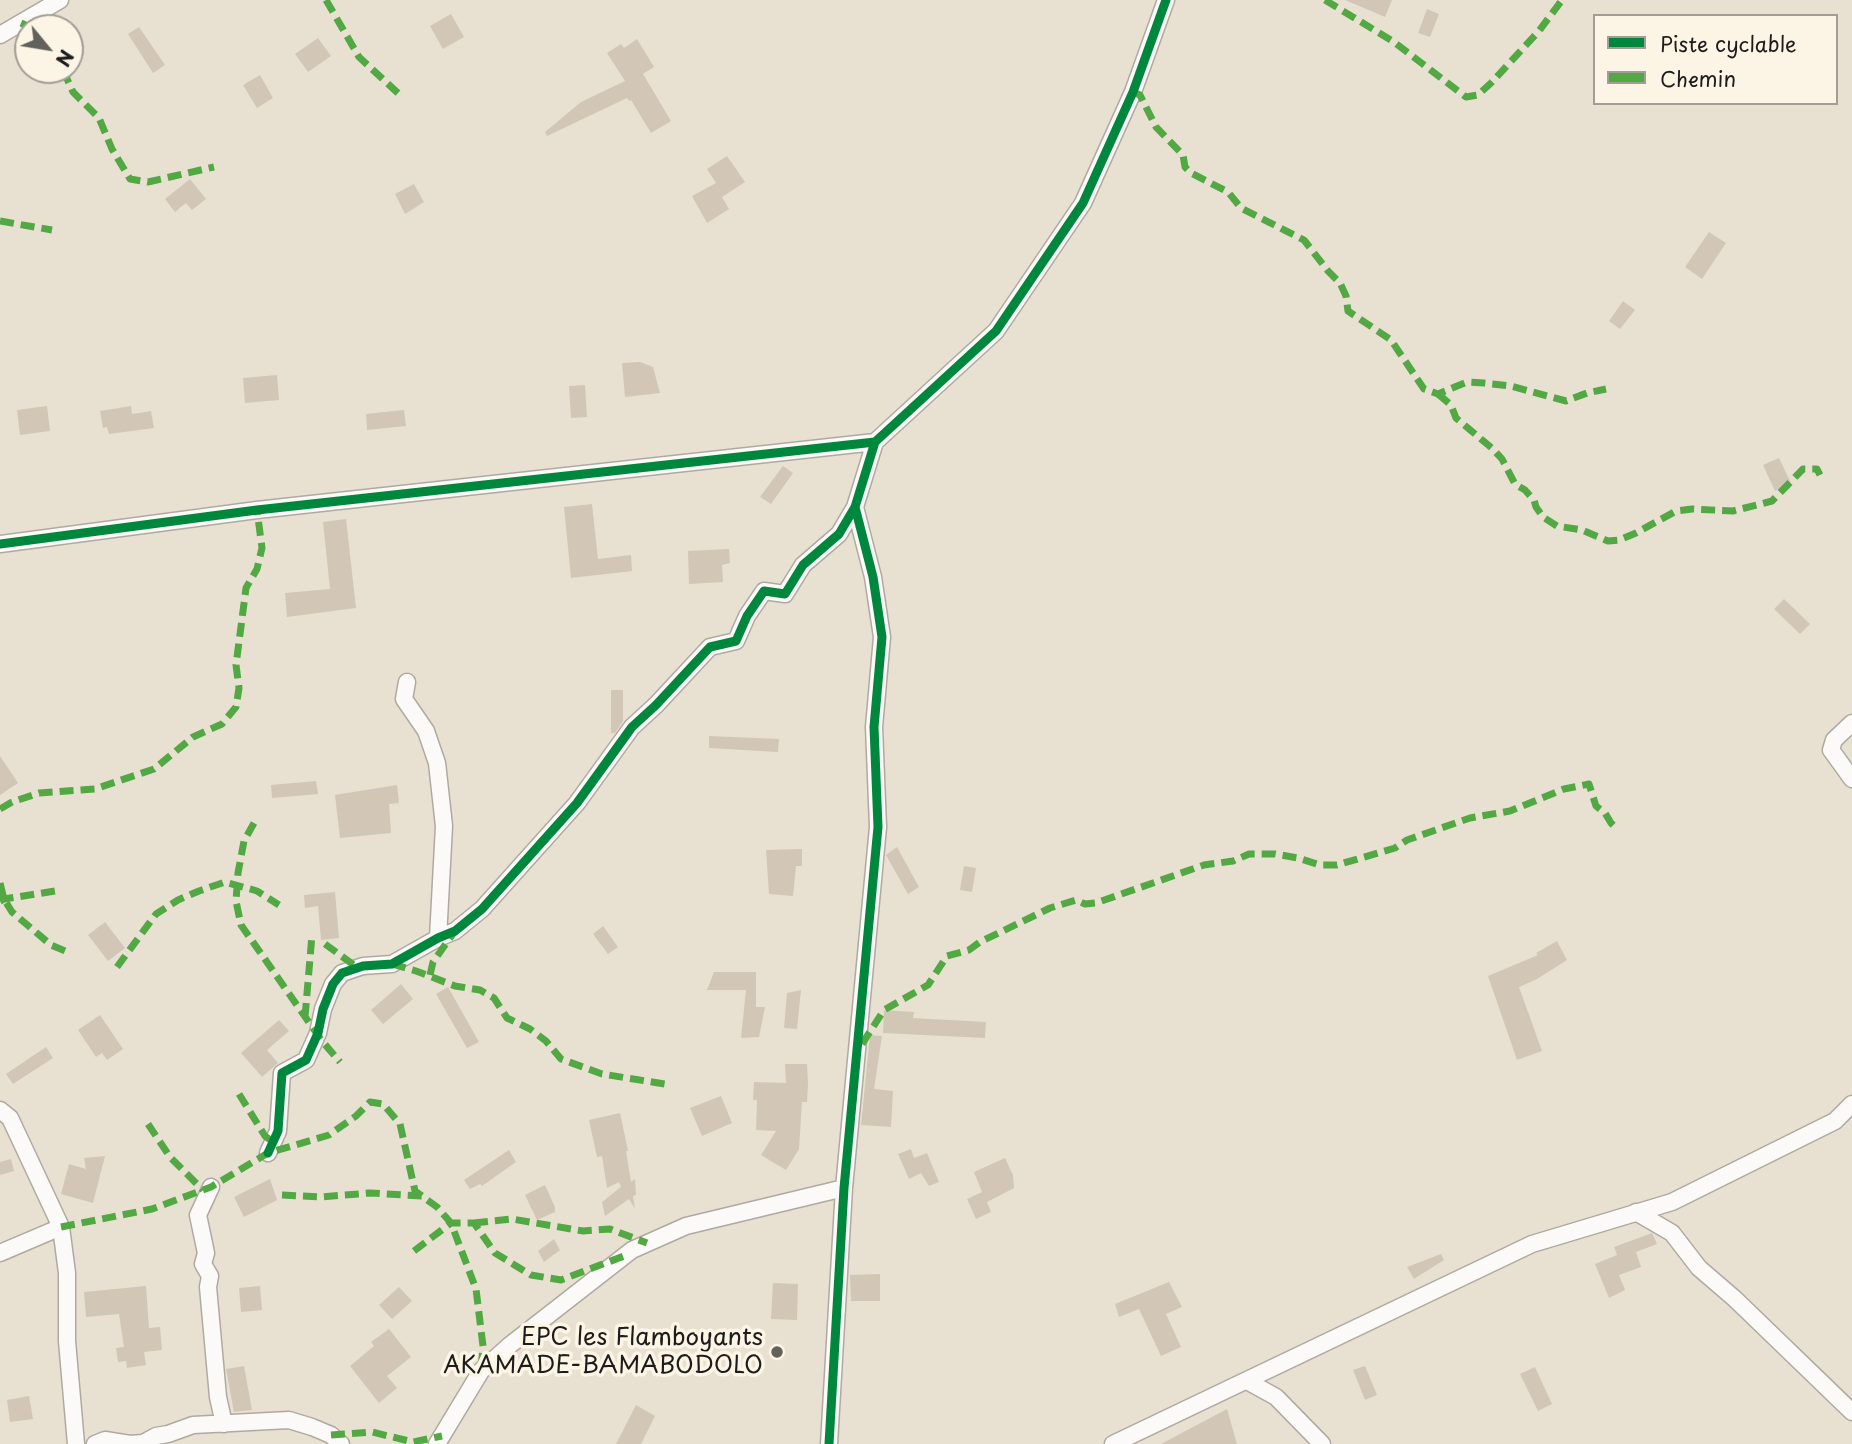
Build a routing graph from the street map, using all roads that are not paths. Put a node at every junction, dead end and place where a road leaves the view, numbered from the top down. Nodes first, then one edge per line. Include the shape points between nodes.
1 (60, 0) edge
2 (1166, 0) edge
3 (0, 35) edge
4 (875, 442) junction
5 (855, 507) junction
6 (0, 544) edge
7 (407, 682) dead end
8 (1852, 723) edge
9 (1852, 779) edge
10 (438, 938) junction
11 (1852, 1104) edge
12 (0, 1110) edge
13 (268, 1153) dead end
14 (211, 1187) dead end
15 (844, 1188) junction
16 (1636, 1212) junction
17 (61, 1227) junction
18 (0, 1253) edge
19 (1247, 1381) junction
20 (1852, 1412) edge
21 (223, 1424) junction
22 (76, 1444) edge
23 (95, 1444) edge
24 (341, 1444) edge
25 (438, 1444) edge
26 (829, 1444) edge
27 (1113, 1444) edge
28 (1322, 1444) edge

1 - 3 street
2 - 4 street via 1132,92 1083,202 996,331
4 - 5 street
4 - 6 street via 257,510
5 - 10 street via 839,534 803,565 785,594 764,591 736,642 710,647 632,727 577,803 482,909 454,932
5 - 15 street via 882,637 874,727 878,827
7 - 10 street via 404,699 426,731 437,763 444,825
8 - 9 street via 1830,750
10 - 13 street via 392,964 342,973 333,984 306,1060 282,1073 278,1131
11 - 16 street via 1835,1121 1672,1202
12 - 17 street via 10,1118
14 - 21 street via 198,1215 206,1253 203,1264 210,1276
15 - 25 street via 686,1226 632,1250 481,1371
15 - 26 street
16 - 19 street via 1532,1244
16 - 20 street via 1672,1233 1699,1268
17 - 18 street
17 - 22 street
19 - 27 street
19 - 28 street via 1276,1396
21 - 23 street via 193,1424 143,1443 105,1440
21 - 24 street via 289,1420 331,1435

